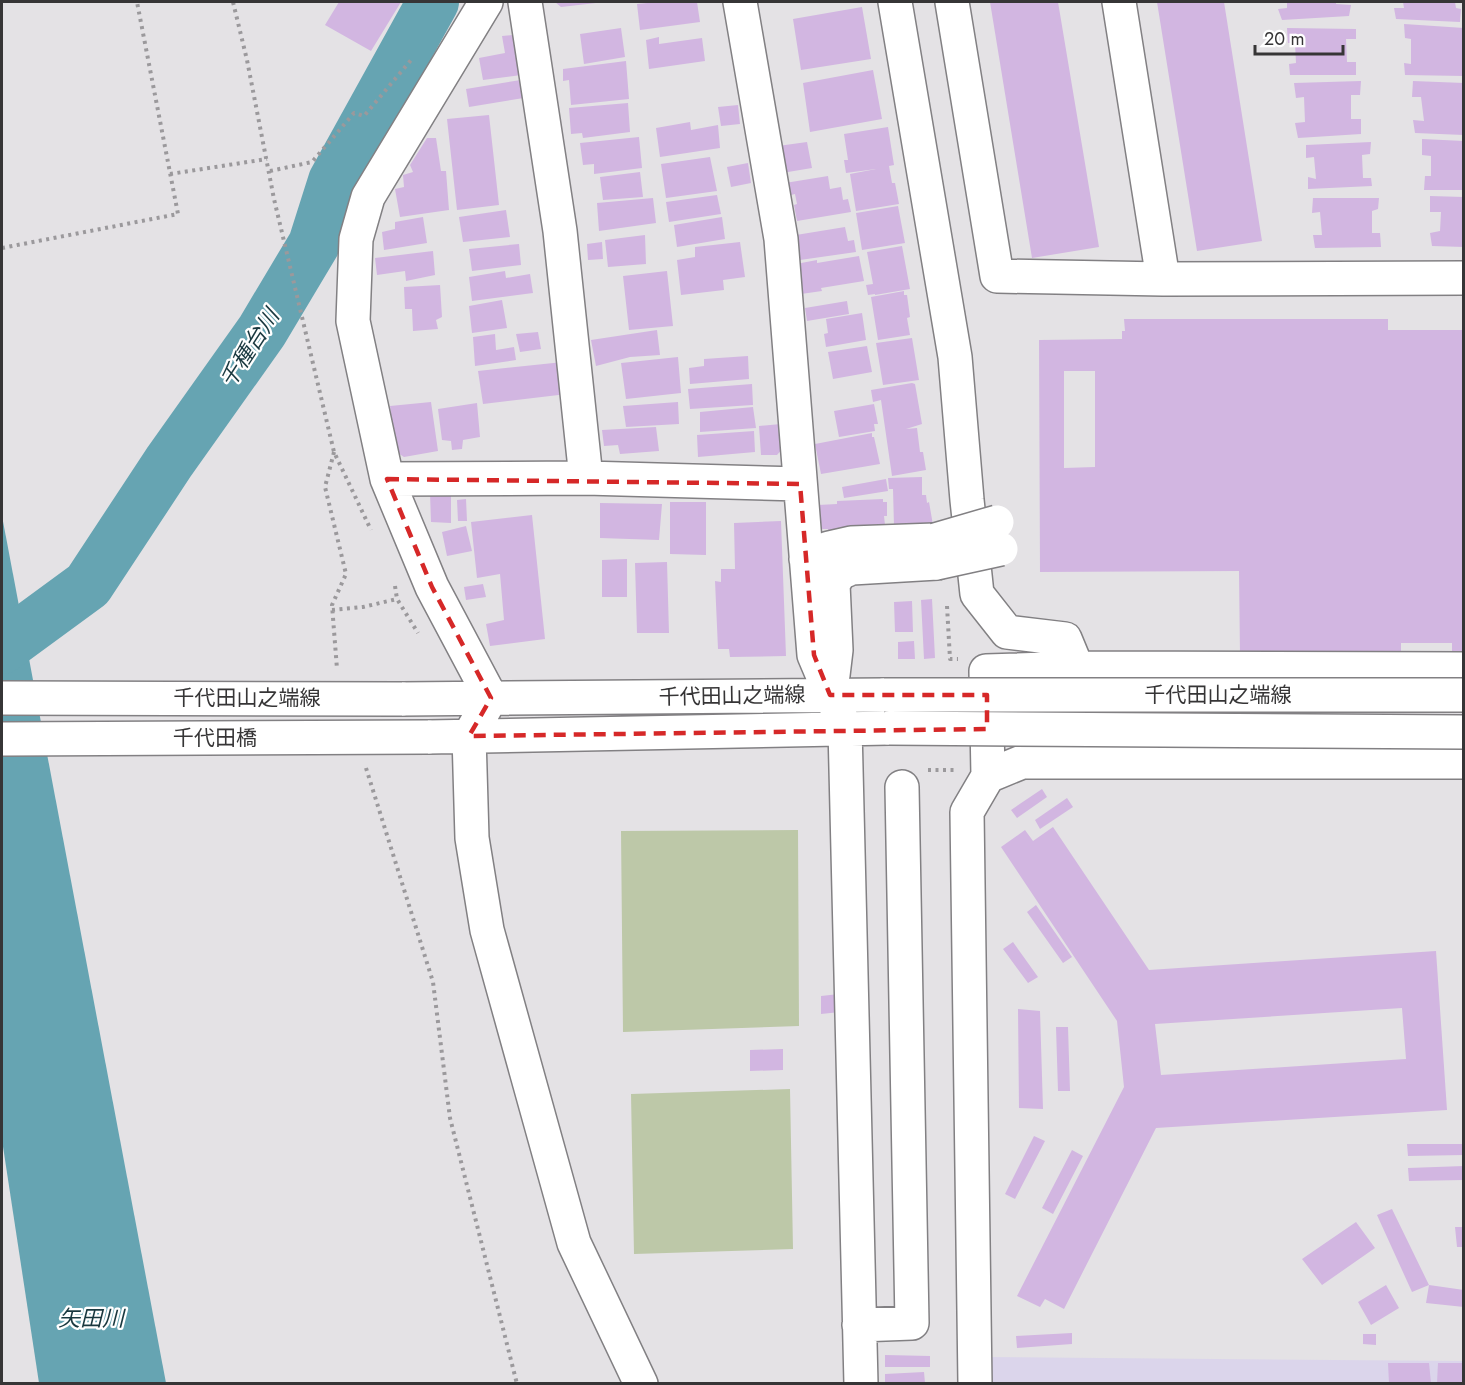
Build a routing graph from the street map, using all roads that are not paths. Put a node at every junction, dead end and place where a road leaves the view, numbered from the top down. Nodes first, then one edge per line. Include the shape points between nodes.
1 (486, 2) edge
2 (525, 2) edge
3 (740, 2) edge
4 (895, 2) edge
5 (952, 2) edge
6 (1119, 2) edge
7 (1464, 278) edge
8 (1163, 279) junction
9 (586, 478) junction
10 (387, 479) junction
11 (800, 484) junction
12 (999, 536) dead end
13 (936, 552) junction
14 (806, 559) junction
15 (1077, 668) junction
16 (1464, 669) edge
17 (1464, 694) edge
18 (830, 695) junction
19 (2, 698) edge
20 (491, 698) junction
21 (845, 728) junction
22 (1464, 732) edge
23 (469, 736) junction
24 (428, 737) joint
25 (2, 739) edge
26 (1464, 762) edge
27 (988, 776) junction
28 (902, 787) dead end
29 (859, 1325) junction
30 (641, 1383) edge
31 (861, 1383) edge
32 (975, 1383) edge

1 - 10 street via 368,197 356,239 353,321
2 - 9 street via 560,231
3 - 11 street via 781,239
4 - 15 street via 955,357 977,594 1007,632 1065,639
5 - 8 street via 998,276
6 - 8 street
7 - 8 street
9 - 10 street
9 - 11 street
10 - 20 street via 432,586
11 - 14 street
12 - 13 street, bridge
13 - 14 street via 851,543
13 - 18 street via 840,573 833,584 836,650
14 - 18 street via 814,654
15 - 16 street
15 - 27 street via 986,671
17 - 18 street, 千代田山之端線, bridge
18 - 20 street, 千代田山之端線
18 - 21 street
19 - 20 street, 千代田山之端線, bridge
20 - 23 street
21 - 22 street, 千代田山之端線, bridge
21 - 23 street, 千代田山之端線
21 - 29 street
23 - 24 street, 千代田山之端線
23 - 30 street via 472,838 488,930 574,1242
24 - 25 street, 千代田橋, bridge
26 - 27 street via 1022,762
27 - 32 street via 967,812
28 - 29 street via 912,1323
29 - 31 street

